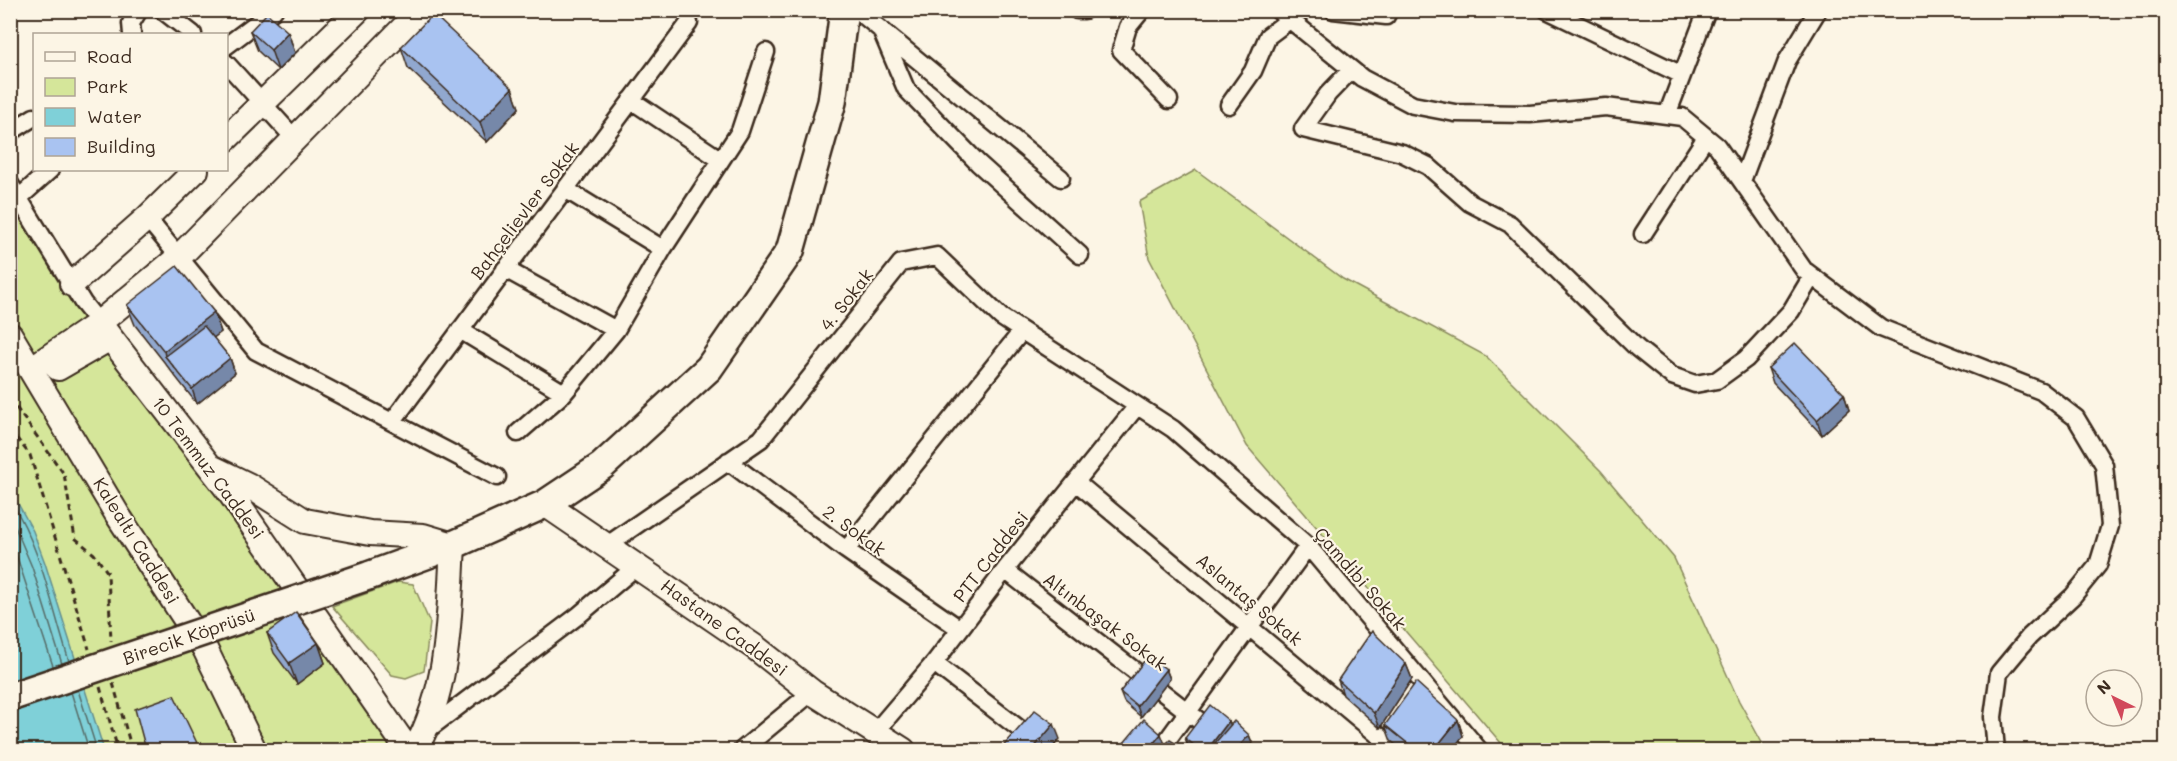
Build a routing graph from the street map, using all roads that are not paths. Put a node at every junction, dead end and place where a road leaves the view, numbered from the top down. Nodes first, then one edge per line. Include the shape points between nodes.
1 (139, 10) edge
2 (162, 10) edge
3 (274, 10) edge
4 (358, 10) edge
5 (421, 10) edge
6 (843, 10) edge
7 (857, 10) edge
8 (1077, 10) edge
9 (1084, 10) edge
10 (1142, 10) edge
11 (1333, 10) edge
12 (1389, 10) edge
13 (1547, 10) edge
14 (1707, 10) edge
15 (1818, 10) edge
16 (1283, 16) edge
17 (688, 23) dead end
18 (881, 30) junction
19 (132, 33) edge
20 (192, 33) edge
21 (228, 44) edge
22 (766, 52) dead end
23 (228, 65) edge
24 (1351, 70) junction
25 (1682, 75) junction
26 (631, 100) junction
27 (1169, 100) dead end
28 (263, 103) junction
29 (1229, 105) dead end
30 (1667, 115) junction
31 (33, 118) edge
32 (10, 132) edge
33 (228, 137) edge
34 (1706, 137) junction
35 (295, 139) junction
36 (721, 160) junction
37 (48, 171) edge
38 (195, 171) edge
39 (1062, 178) dead end
40 (1742, 181) junction
41 (565, 189) junction
42 (15, 191) edge
43 (147, 218) junction
44 (1643, 234) dead end
45 (663, 249) junction
46 (1080, 255) dead end
47 (179, 257) junction
48 (506, 269) junction
49 (1812, 276) junction
50 (72, 284) junction
51 (460, 330) junction
52 (616, 330) junction
53 (104, 331) junction
54 (1023, 331) junction
55 (10, 335) edge
56 (34, 374) junction
57 (564, 393) junction
58 (1137, 406) junction
59 (392, 422) junction
60 (518, 433) dead end
61 (728, 461) junction
62 (209, 465) junction
63 (497, 477) dead end
64 (1076, 482) junction
65 (545, 504) junction
66 (453, 545) junction
67 (606, 546) junction
68 (1308, 546) junction
69 (846, 550) junction
70 (637, 566) junction
71 (1005, 570) junction
72 (1250, 626) junction
73 (960, 628) junction
74 (934, 663) junction
75 (812, 692) junction
76 (10, 697) edge
77 (1190, 712) junction
78 (876, 731) junction
79 (421, 741) edge
80 (254, 750) edge
81 (408, 750) edge
82 (742, 750) edge
83 (903, 750) edge
84 (1047, 750) edge
85 (1160, 750) edge
86 (1237, 750) edge
87 (1396, 750) edge
88 (1479, 750) edge
89 (1996, 750) edge

1 - 19 street via 131,22
2 - 20 street
3 - 21 street
4 - 28 street
5 - 35 street
6 - 65 main road, Birecik Köprüsü via 832,102 790,251 709,368 602,466
7 - 18 street
8 - 9 street
10 - 27 street via 1128,27 1121,50
11 - 12 street via 1386,16
13 - 25 street
14 - 25 street
15 - 40 street via 1787,61
16 - 24 street
16 - 29 street
17 - 26 street, Bahçelievler Sokak
18 - 39 street
18 - 46 street via 906,89 978,163
22 - 36 street via 740,131
23 - 28 street
24 - 30 street via 1413,105 1455,113 1530,114 1606,107
24 - 49 street via 1302,129 1402,153 1428,166 1470,203 1510,224 1637,348 1672,376 1695,384 1717,380 1746,359 1791,312
25 - 30 street
26 - 36 street
26 - 41 street, Bahçelievler Sokak
28 - 33 street
28 - 35 street
30 - 34 street via 1682,117
31 - 32 street
34 - 40 street
34 - 44 street
35 - 47 street
36 - 45 street
37 - 42 street
38 - 43 street
40 - 49 street
41 - 45 street
41 - 48 street, Bahçelievler Sokak
42 - 50 street, 10 Temmuz Caddesi
43 - 47 street
43 - 50 street
45 - 52 street
47 - 53 street
47 - 59 street via 256,351
48 - 51 street, Bahçelievler Sokak
48 - 52 street
49 - 89 street via 1881,328 2041,391 2076,418 2104,465 2110,526 2098,565 1999,673 1993,717
50 - 53 street, 10 Temmuz Caddesi
51 - 57 street
51 - 59 street, Bahçelievler Sokak
52 - 57 street
53 - 56 street
53 - 62 street, 10 Temmuz Caddesi
54 - 58 street, 4. Sokak
54 - 61 street, 4. Sokak via 1001,318 937,256 902,263 761,439
54 - 69 street
55 - 56 street, Kalealtı Caddesi
56 - 80 street, Kalealtı Caddesi via 117,514 205,650
57 - 60 street
58 - 64 street, PTT Caddesi
58 - 68 street, Çamdibi Sokak via 1173,429
59 - 63 street
61 - 67 street, 4. Sokak
61 - 69 street, 2. Sokak
62 - 66 street via 305,521 370,533 423,536
62 - 81 street, 10 Temmuz Caddesi
64 - 71 street, PTT Caddesi
64 - 72 street, Aslantaş Sokak
65 - 66 main road, Birecik Köprüsü
65 - 67 street, Hastane Caddesi
66 - 76 main road, Birecik Köprüsü, bridge
66 - 79 street via 447,653
67 - 70 street, Hastane Caddesi
68 - 72 street
68 - 88 street, Çamdibi Sokak
69 - 73 street, 2. Sokak
70 - 75 street, Hastane Caddesi
70 - 79 street
71 - 73 street, PTT Caddesi
71 - 77 street, Altınbaşak Sokak
72 - 77 street
72 - 87 street, Aslantaş Sokak
73 - 74 street, PTT Caddesi
74 - 78 street, PTT Caddesi
74 - 84 street
75 - 78 street, Hastane Caddesi
75 - 82 street
77 - 85 street
77 - 86 street, Altınbaşak Sokak
78 - 83 street, Hastane Caddesi

